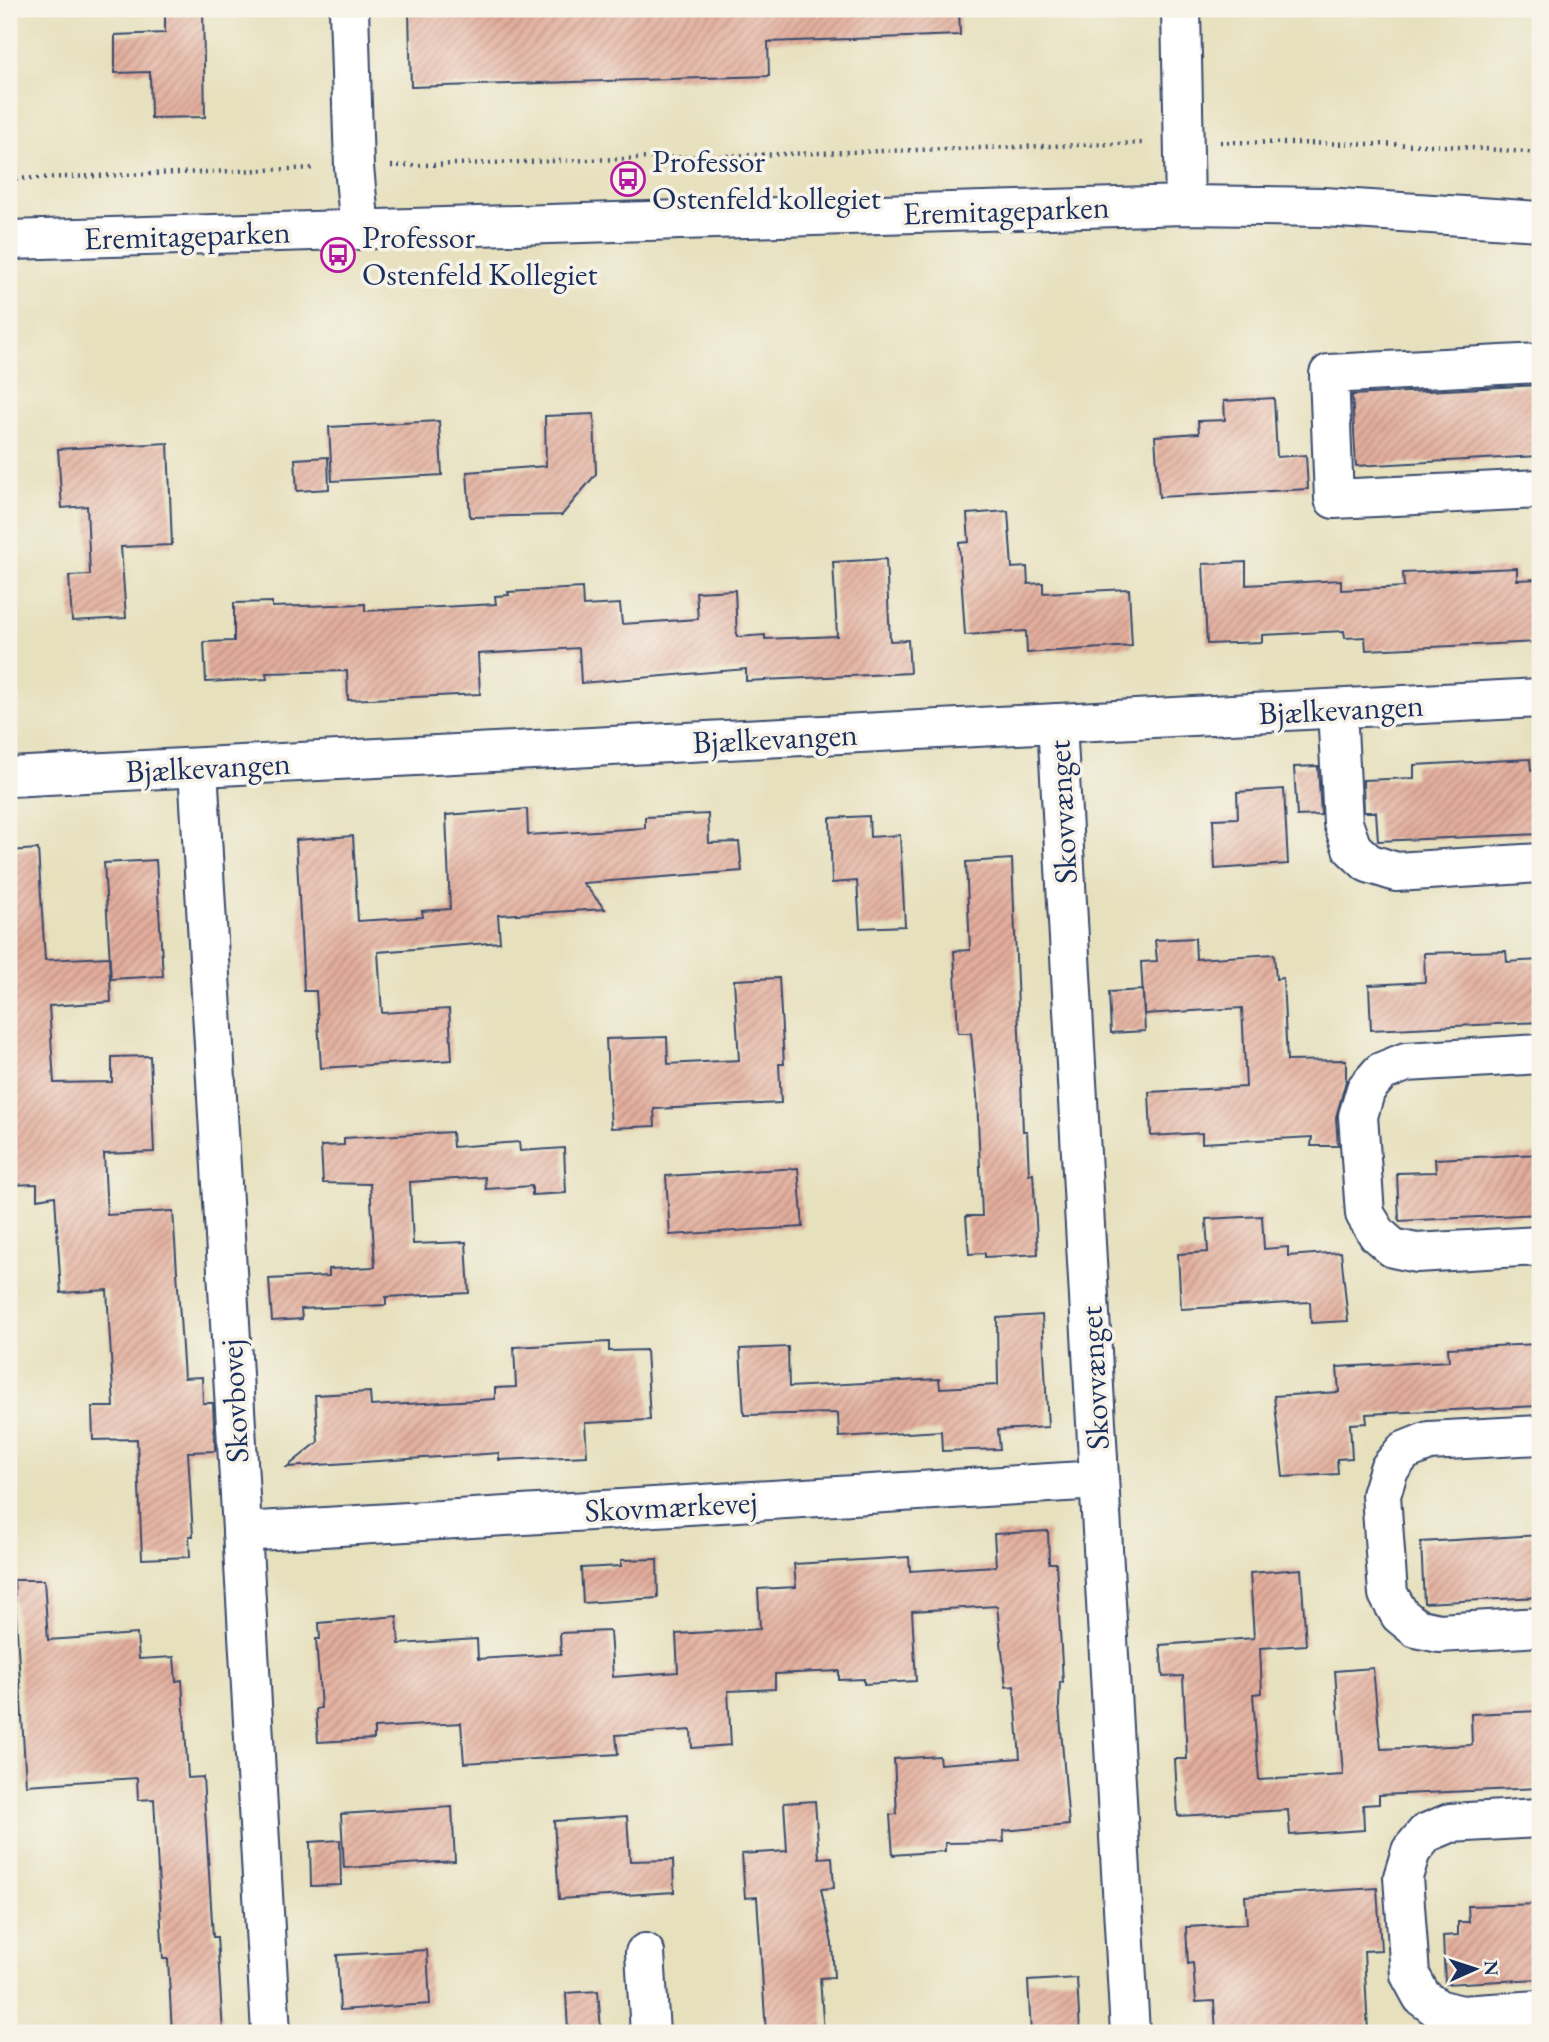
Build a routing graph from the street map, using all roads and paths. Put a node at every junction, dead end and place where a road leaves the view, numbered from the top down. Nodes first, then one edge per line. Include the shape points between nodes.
1 (349, 9) edge
2 (1181, 9) edge
3 (1184, 142) junction
4 (1540, 153) edge
5 (354, 167) junction
6 (9, 179) edge
7 (1185, 205) junction
8 (1540, 221) edge
9 (360, 230) junction
10 (9, 240) edge
11 (1540, 363) edge
12 (1540, 489) edge
13 (1540, 698) edge
14 (1338, 709) junction
15 (1057, 723) junction
16 (198, 768) junction
17 (9, 777) edge
18 (1540, 863) edge
19 (1540, 1054) edge
20 (1540, 1246) edge
21 (1540, 1435) edge
22 (1100, 1480) junction
23 (242, 1532) junction
24 (1540, 1627) edge
25 (1540, 1818) edge
26 (645, 1953) dead end
27 (1540, 2010) edge
28 (271, 2033) edge
29 (650, 2033) edge
30 (1130, 2033) edge

1 - 5 street
2 - 3 street
3 - 4 path via 1431,145
3 - 5 path
3 - 7 street
5 - 6 path
5 - 9 street
7 - 8 street, Eremitageparken via 1324,207
7 - 9 street, Eremitageparken
9 - 10 street, Eremitageparken
11 - 12 street via 1329,374 1334,499
13 - 14 street, Bjælkevangen
14 - 15 street, Bjælkevangen
14 - 18 street via 1343,823 1352,848 1368,863 1396,872
15 - 16 street, Bjælkevangen
15 - 22 street, Skovvænget
16 - 17 street, Bjælkevangen
16 - 23 street, Skovbovej
19 - 20 street via 1406,1062 1381,1072 1366,1089 1358,1115 1365,1214 1393,1248 1416,1253
21 - 24 street via 1429,1441 1404,1451 1390,1469 1381,1495 1388,1594 1400,1615 1416,1628 1439,1633
22 - 23 street, Skovmærkevej
22 - 30 street, Skovvænget
23 - 28 street, Skovbovej
25 - 27 street via 1451,1823 1426,1833 1411,1851 1402,1877 1410,1975 1422,1997 1438,2009 1461,2015
26 - 29 street

